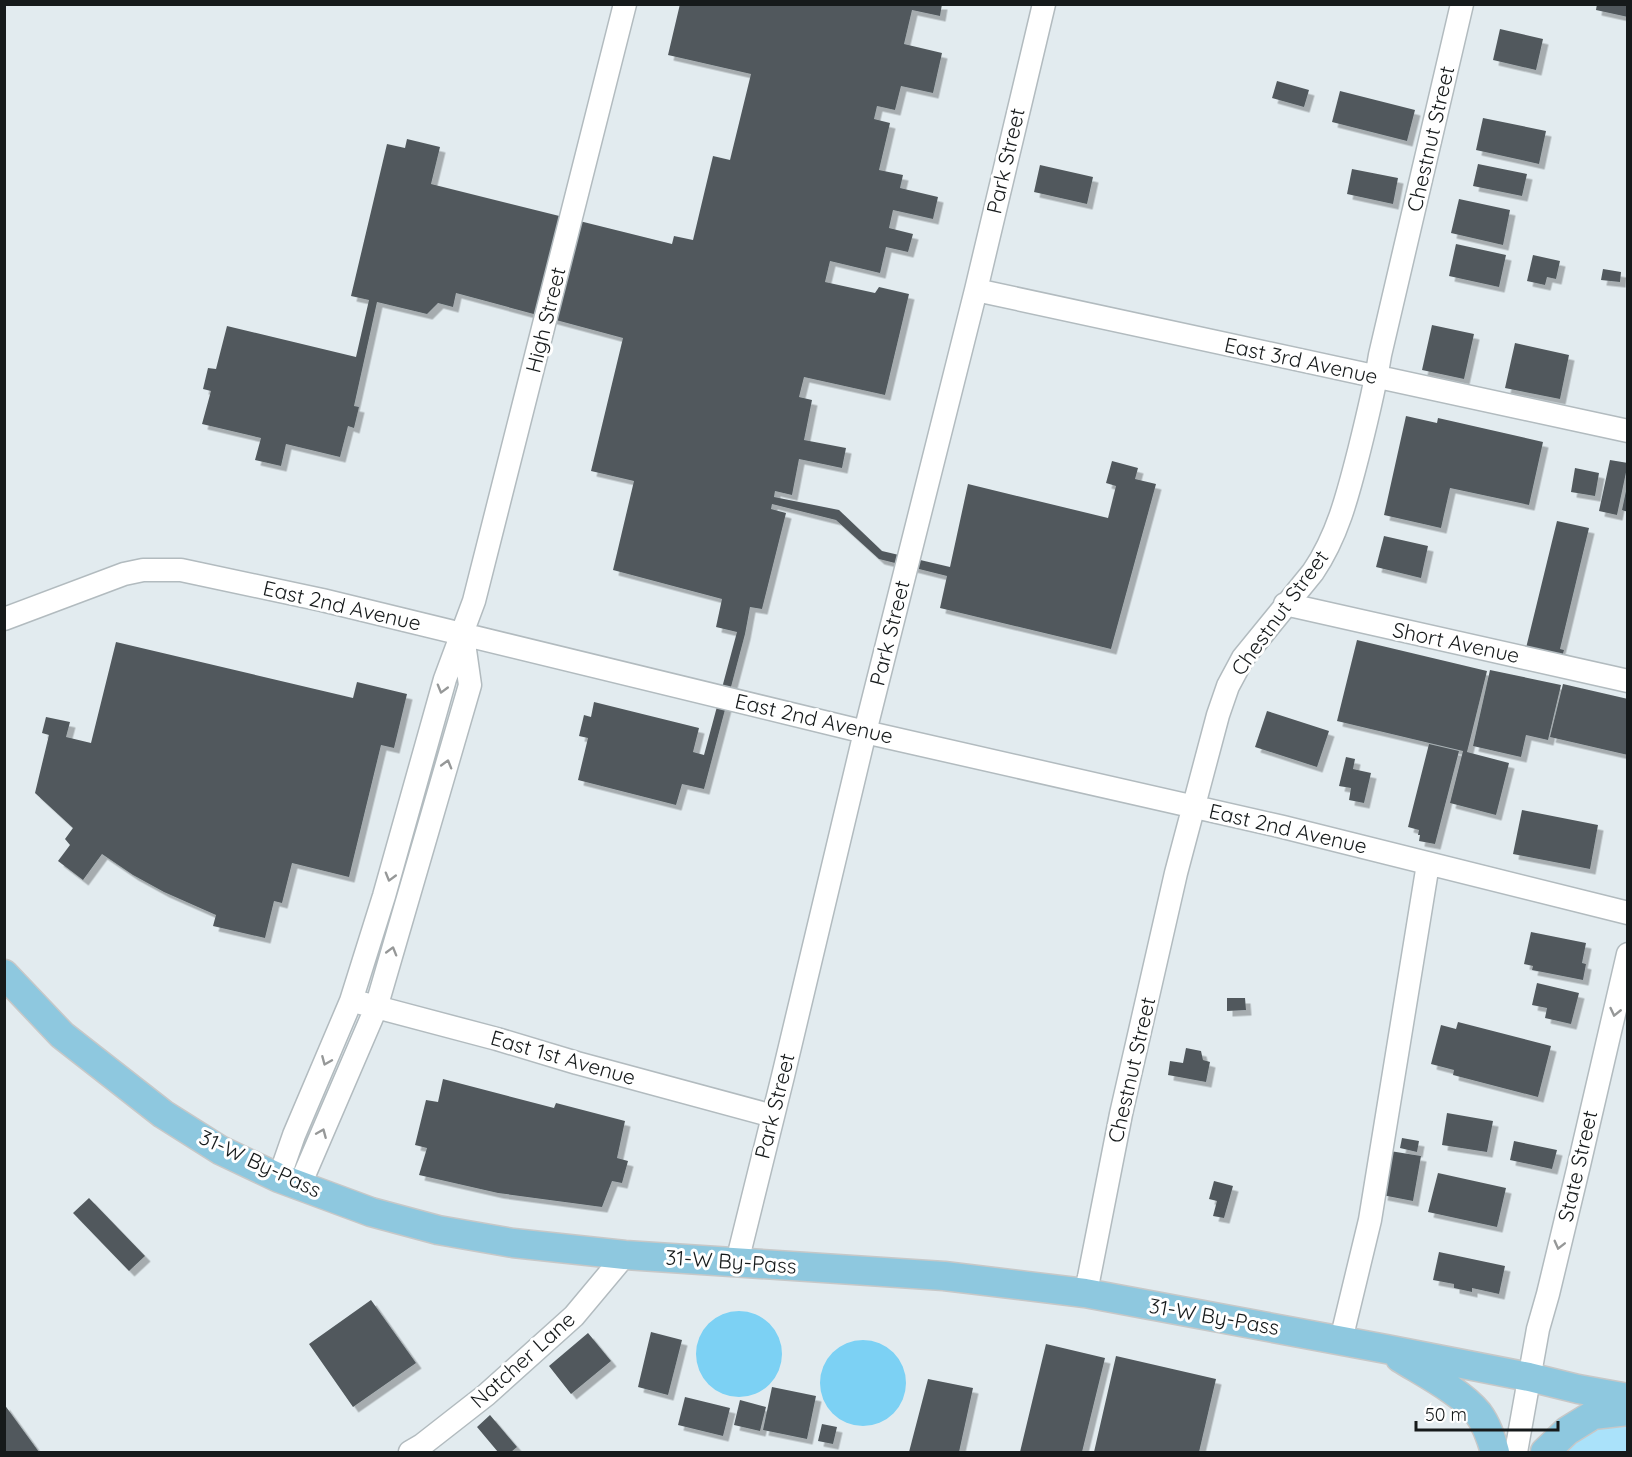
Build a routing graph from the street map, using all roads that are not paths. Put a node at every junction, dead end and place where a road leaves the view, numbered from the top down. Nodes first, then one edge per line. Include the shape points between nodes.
1 (625, 4) edge
2 (1044, 4) edge
3 (1462, 4) edge
4 (976, 290) junction
5 (1377, 377) junction
6 (1628, 431) edge
7 (1285, 604) junction
8 (4, 619) edge
9 (463, 634) junction
10 (1628, 681) edge
11 (865, 732) junction
12 (1194, 808) junction
13 (1428, 864) junction
14 (1628, 913) edge
15 (1628, 954) edge
16 (4, 974) edge
17 (351, 1001) junction
18 (376, 1008) junction
19 (774, 1116) junction
20 (289, 1182) junction
21 (625, 1255) junction
22 (737, 1262) junction
23 (1085, 1293) junction
24 (1341, 1340) junction
25 (1386, 1349) junction
26 (1529, 1377) junction
27 (1628, 1398) edge
28 (1628, 1411) edge
29 (410, 1452) edge
30 (1495, 1452) edge
31 (1516, 1452) edge
32 (1545, 1452) edge

1 - 9 street, High Street
2 - 4 street, Park Street
3 - 5 street, Chestnut Street
4 - 5 street, East 3rd Avenue
4 - 11 street, Park Street
5 - 6 street, East 3rd Avenue
5 - 7 street, Chestnut Street via 1348,496 1336,528 1317,565
7 - 10 street, Short Avenue
7 - 12 street, Chestnut Street via 1235,671 1218,715
8 - 9 street, East 2nd Avenue via 124,574 181,570
9 - 11 street, East 2nd Avenue
9 -> 17 street, High Street via 445,679
18 -> 9 street via 470,685
11 - 12 street, East 2nd Avenue
11 - 19 street, Park Street
12 - 13 street, East 2nd Avenue
12 - 23 street, Chestnut Street via 1121,1114
13 - 14 street, East 2nd Avenue
13 - 24 street via 1370,1220
15 -> 26 street, State Street
16 - 20 main road, 31-W By-Pass via 62,1035 163,1114 220,1150
17 - 18 street, East 1st Avenue
17 -> 20 street, High Street via 294,1135
18 - 19 street, East 1st Avenue
20 -> 18 street
19 - 22 street, Park Street
20 - 21 main road, 31-W By-Pass via 371,1212 438,1230
21 - 22 main road, 31-W By-Pass
21 - 29 street, Natcher Lane via 574,1316 486,1395
22 - 23 main road, 31-W By-Pass via 944,1276
23 - 24 main road, 31-W By-Pass
24 - 25 main road, 31-W By-Pass
25 - 26 main road, 31-W By-Pass
25 - 30 main road via 1458,1395 1478,1413 1490,1432
26 - 27 main road, 31-W By-Pass
26 - 31 street, State Street
28 - 32 main road via 1593,1415

